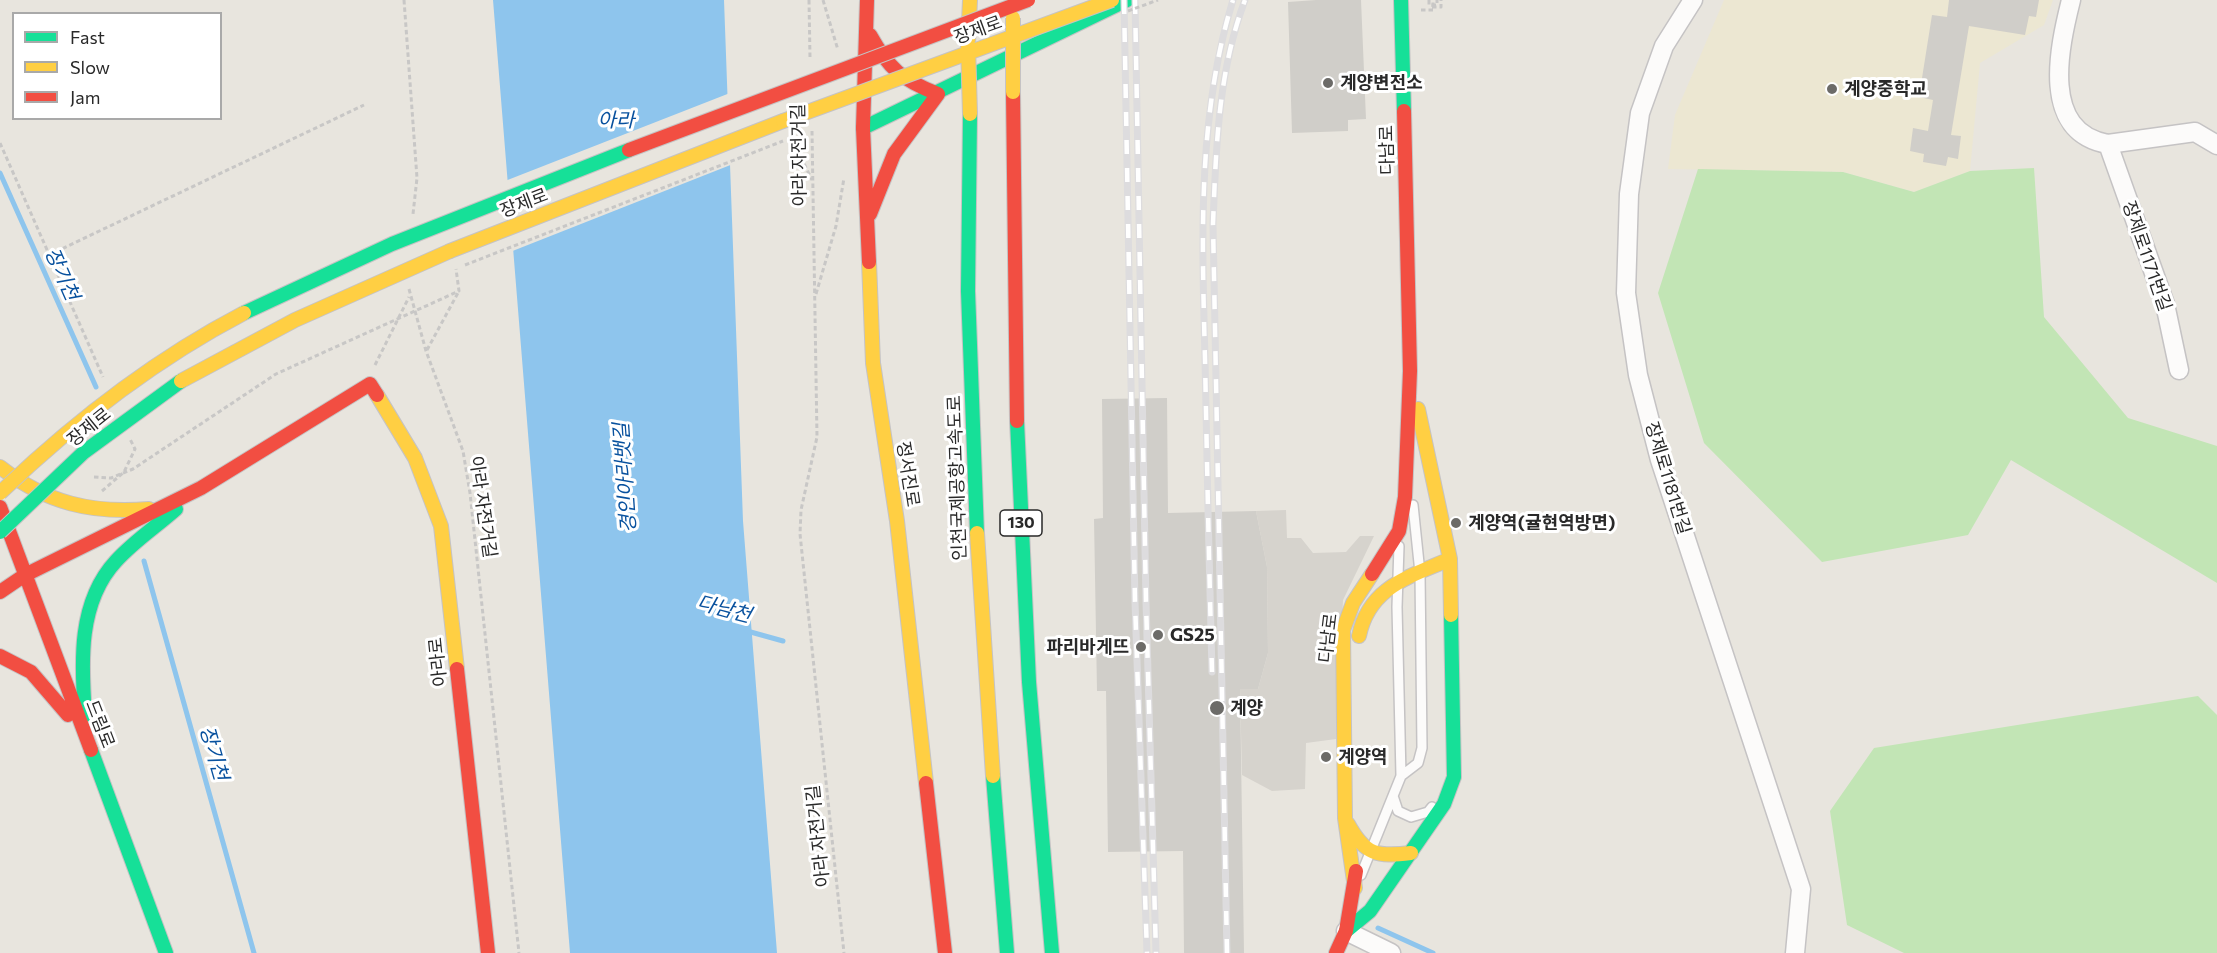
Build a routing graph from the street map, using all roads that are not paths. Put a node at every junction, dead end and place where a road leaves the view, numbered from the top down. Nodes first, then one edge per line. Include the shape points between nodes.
1 (867, 0) edge
2 (970, 0) edge
3 (1014, 0) edge
4 (1028, 0) edge
5 (1112, 0) edge
6 (1401, 0) edge
7 (1693, 0) edge
8 (2071, 0) edge
9 (1126, 6) edge
10 (868, 30) junction
11 (938, 94) junction
12 (863, 128) junction
13 (2108, 144) junction
14 (2217, 145) edge
15 (867, 221) junction
16 (2179, 370) dead end
17 (1410, 371) junction
18 (0, 466) edge
19 (1406, 473) junction
20 (201, 488) junction
21 (0, 493) edge
22 (0, 507) edge
23 (163, 507) junction
24 (1400, 528) junction
25 (0, 532) edge
26 (1450, 559) junction
27 (1420, 573) junction
28 (25, 575) junction
29 (1398, 581) junction
30 (0, 592) edge
31 (0, 656) edge
32 (87, 741) junction
33 (1401, 776) junction
34 (1454, 777) junction
35 (1393, 796) junction
36 (1346, 818) junction
37 (1364, 849) junction
38 (1411, 853) junction
39 (1355, 888) junction
40 (1346, 931) junction
41 (166, 953) edge
42 (488, 953) edge
43 (945, 953) edge
44 (1007, 953) edge
45 (1052, 953) edge
46 (1336, 953) edge
47 (1391, 953) edge
48 (1795, 953) edge

1 - 10 main road, 정서진로
2 - 44 main road, 인천국제공항고속도로 / 130, bridge via 968,290 975,496 988,730
3 - 45 main road, 130, bridge via 1017,451 1029,682
4 - 21 main road, 장제로, bridge via 705,120 459,218 250,310 114,393 44,450
5 - 25 main road, 장제로, bridge via 783,121 440,255 242,345 165,392 98,441
6 - 17 main road, 다남로
7 - 48 street, 장제로1181번길 via 1664,46 1640,113 1629,194 1626,293 1638,375 1660,460 1801,889
8 - 13 street via 2058,91 2075,131 2093,142
9 - 11 main road, 장제로
10 - 11 main road via 886,65 911,84
10 - 12 main road, 정서진로
11 - 12 main road, 장제로
11 - 15 main road via 894,154
12 - 15 main road, 정서진로
13 - 14 street via 2195,132
13 - 16 street, 장제로1171번길 via 2165,304
15 - 43 main road, 정서진로 via 873,363 897,521
17 - 19 main road, 다남로
17 - 26 main road, 다남로
18 - 23 main road via 20,484 58,504 128,511
19 - 24 main road, 다남로
19 - 27 lane via 1416,520
20 - 23 main road
20 - 32 main road via 111,566 92,598 82,675
20 - 42 main road, 아라로 via 370,384 416,458 441,526
22 - 28 main road, 드림로
23 - 28 main road
24 - 29 lane
24 - 36 main road, 다남로 via 1389,553 1358,593 1343,630
26 - 27 main road, 다남로
26 - 34 main road, 다남로
27 - 29 main road, 다남로
27 - 33 lane via 1422,748 1418,763
28 - 30 main road
28 - 32 main road, 드림로
29 - 33 lane
29 - 37 main road, 다남로 via 1376,597 1360,621 1357,651
31 - 32 main road via 21,662 45,683
32 - 41 main road, 드림로
33 - 35 lane
34 - 35 lane via 1428,812 1411,817 1398,811
34 - 38 main road, 다남로 via 1444,804
35 - 37 lane
36 - 37 main road
36 - 39 main road, 다남로
37 - 38 main road via 1386,857
37 - 39 main road, 다남로
38 - 40 main road, 다남로 via 1370,911
39 - 40 main road, 다남로
40 - 46 main road, 다남로
40 - 47 street

